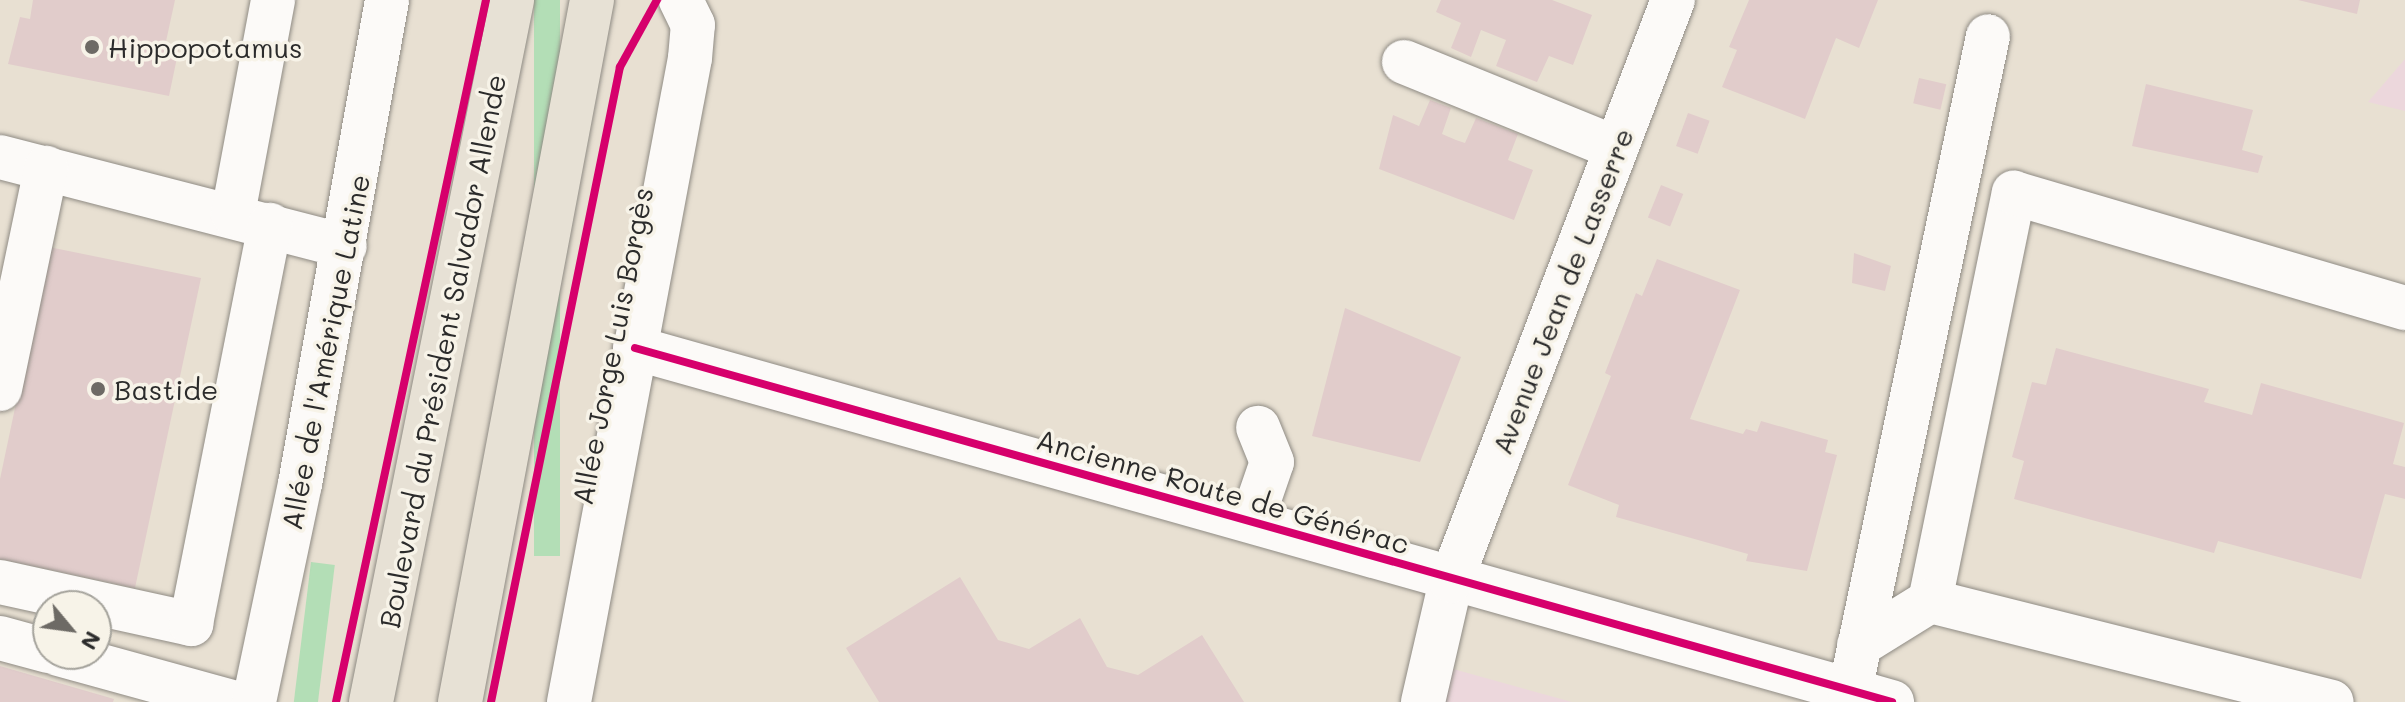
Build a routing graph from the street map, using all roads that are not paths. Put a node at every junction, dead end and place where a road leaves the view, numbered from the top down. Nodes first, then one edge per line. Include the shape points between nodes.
1 (273, 0) edge
2 (387, 0) edge
3 (512, 0) edge
4 (592, 0) edge
5 (681, 0) edge
6 (1673, 0) edge
7 (1988, 36) dead end
8 (1404, 62) dead end
9 (1616, 148) junction
10 (0, 157) edge
11 (46, 168) junction
12 (252, 220) junction
13 (345, 246) junction
14 (2405, 308) edge
15 (635, 348) junction
16 (0, 389) edge
17 (1258, 428) dead end
18 (1252, 520) junction
19 (1451, 581) junction
20 (0, 582) edge
21 (1930, 601) junction
22 (0, 638) edge
23 (1859, 645) junction
24 (32, 647) edge
25 (103, 670) edge
26 (1850, 691) junction
27 (170, 694) edge
28 (232, 702) edge
29 (254, 702) edge
30 (371, 702) edge
31 (460, 702) edge
32 (569, 702) edge
33 (1423, 702) edge
34 (1892, 702) edge
35 (2332, 702) edge

1 - 12 street
2 - 13 street, Allée de l'Amérique Latine
3 - 30 main road, Boulevard du Président Salvador Allende
4 - 31 main road
5 - 15 street, Allée Jorge Luis Borgès via 693,25 690,58
6 - 9 street, Avenue Jean de Lasserre
7 - 23 street
8 - 9 street
9 - 19 street, Avenue Jean de Lasserre
10 - 11 street
11 - 12 street
11 - 16 street
12 - 13 street
12 - 20 street via 191,624
13 - 29 street, Allée de l'Amérique Latine
14 - 21 street via 2014,193
15 - 18 street, Ancienne Route de Générac
15 - 32 street, Allée Jorge Luis Borgès
17 - 18 street via 1272,462
18 - 19 street, Ancienne Route de Générac
19 - 26 street, Ancienne Route de Générac
19 - 33 street, Avenue Jean de Lasserre
21 - 23 street
21 - 35 street
22 - 24 street
23 - 26 street
25 - 27 street
26 - 34 street, Ancienne Route de Générac
27 - 28 street

